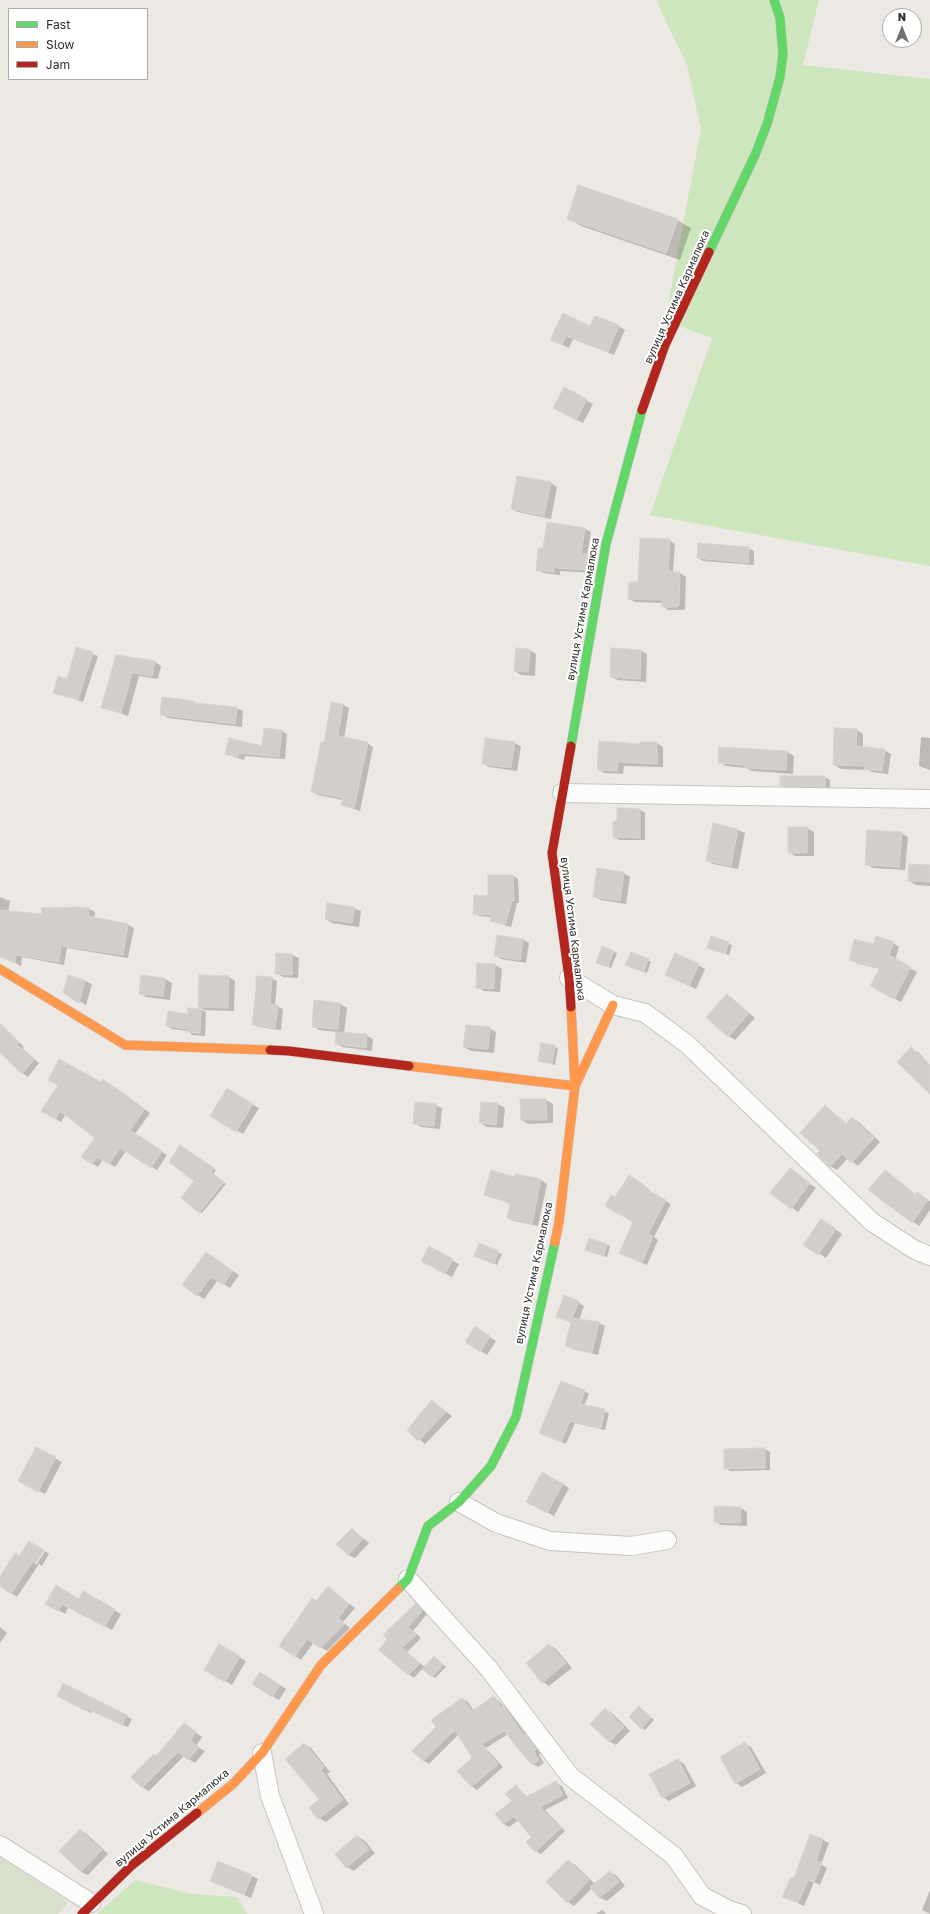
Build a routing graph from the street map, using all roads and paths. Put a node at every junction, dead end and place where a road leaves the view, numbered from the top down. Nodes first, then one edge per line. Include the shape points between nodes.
1 (774, 0) edge
2 (562, 793) junction
3 (930, 799) edge
4 (0, 969) edge
5 (569, 978) junction
6 (613, 1005) junction
7 (575, 1086) junction
8 (930, 1256) edge
9 (459, 1502) junction
10 (667, 1540) dead end
11 (408, 1578) junction
12 (262, 1753) junction
13 (0, 1845) edge
14 (87, 1909) edge
15 (314, 1914) edge
16 (742, 1914) edge

1 - 2 street, вулиця Устима Кармалюка via 780,18 783,54 780,77 755,155 666,346 641,414 606,544
2 - 3 street
2 - 5 street, вулиця Устима Кармалюка via 552,853
4 - 7 street via 125,1045 289,1051
5 - 6 street
5 - 7 street, вулиця Устима Кармалюка
6 - 7 street
6 - 8 street via 645,1014 688,1044 872,1222 915,1250
7 - 9 street, вулиця Устима Кармалюка via 559,1222 516,1417 491,1466
9 - 10 street via 496,1522 550,1541 631,1546
9 - 11 street, вулиця Устима Кармалюка via 428,1526
11 - 12 street, вулиця Устима Кармалюка via 321,1665
11 - 16 street via 489,1669 570,1776 674,1856 702,1896
12 - 14 street, вулиця Устима Кармалюка via 233,1784 131,1866
12 - 15 street via 270,1796
13 - 14 street

